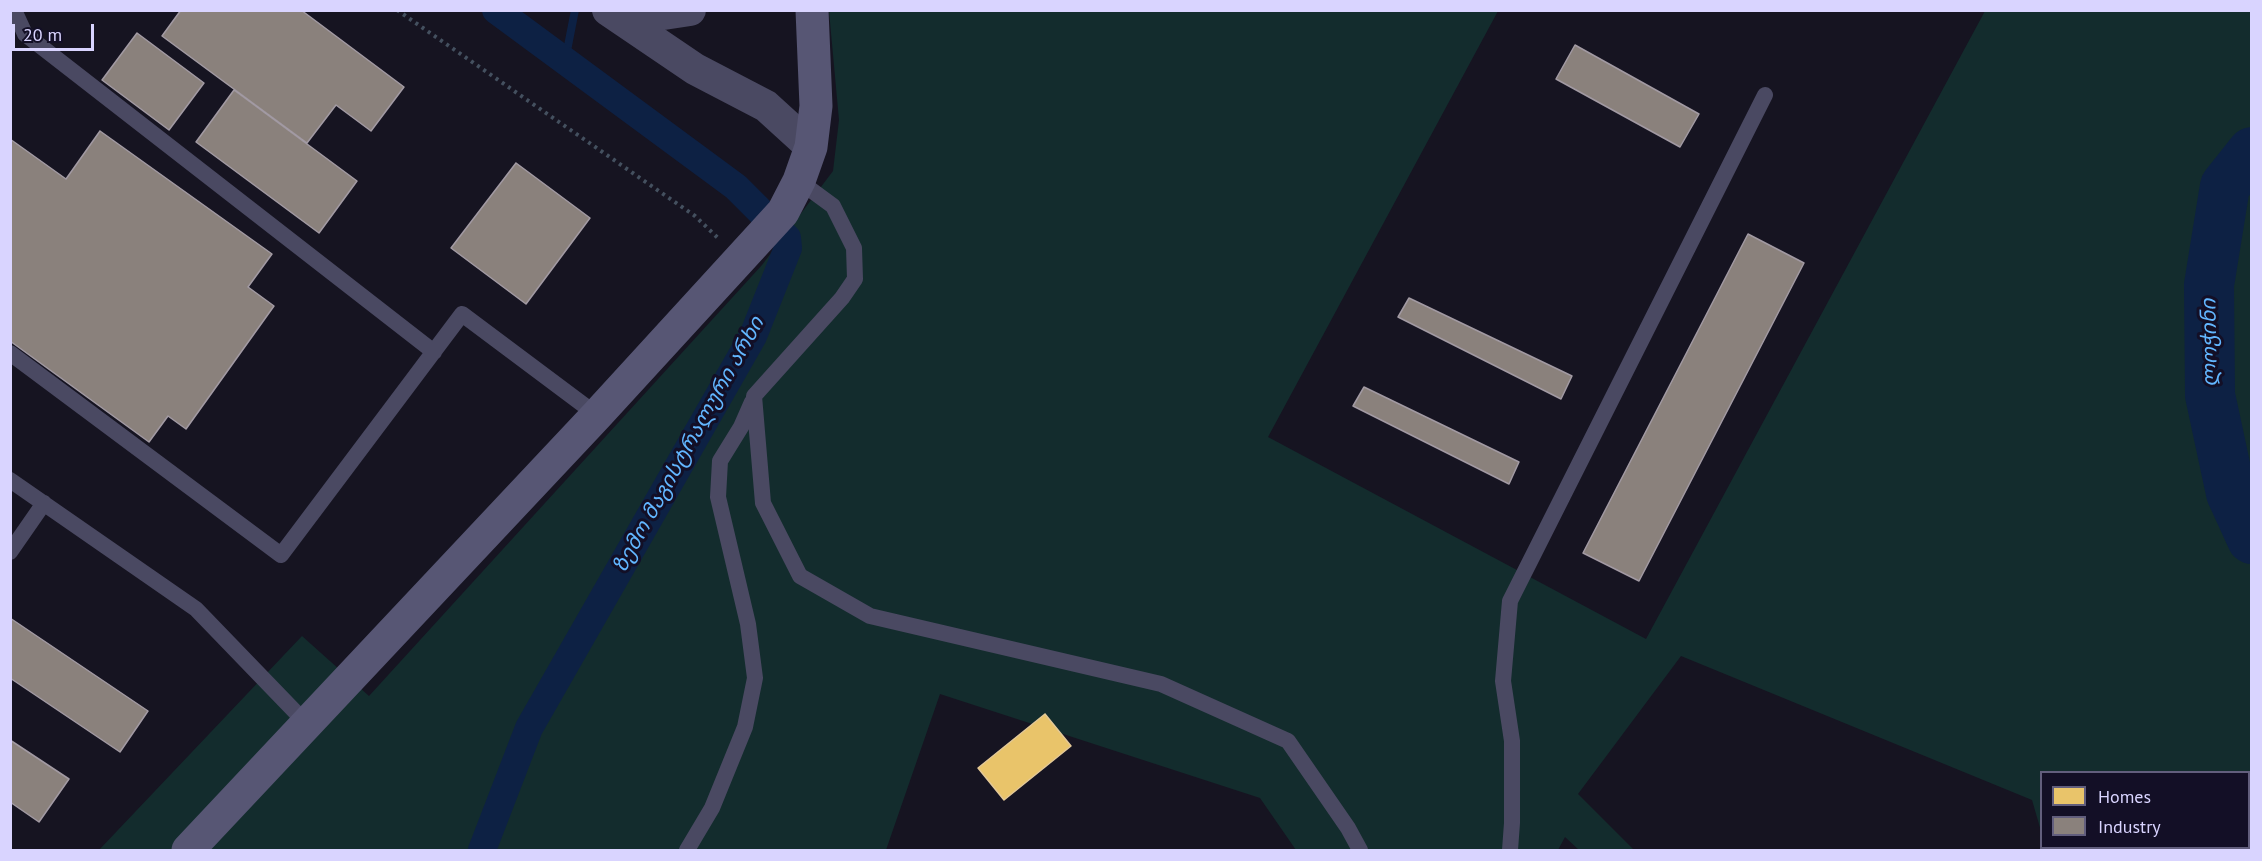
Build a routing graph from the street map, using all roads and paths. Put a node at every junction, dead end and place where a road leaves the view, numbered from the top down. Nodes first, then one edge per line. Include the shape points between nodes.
1 (14, 10) edge
2 (397, 10) edge
3 (690, 10) edge
4 (812, 10) edge
5 (616, 15) edge
6 (1765, 95) dead end
7 (811, 147) junction
8 (799, 181) junction
9 (745, 255) junction
10 (434, 352) junction
11 (10, 353) edge
12 (754, 396) junction
13 (597, 414) junction
14 (10, 480) edge
15 (44, 503) junction
16 (10, 552) edge
17 (307, 724) junction
18 (188, 850) edge
19 (687, 850) edge
20 (1360, 850) edge
21 (1510, 850) edge

1 - 10 lane via 25,34
2 - 9 path via 695,216
3 - 5 street
4 - 7 street via 816,106
5 - 7 street via 695,69 766,106
6 - 21 lane via 1510,601 1503,681 1512,741
7 - 8 street
8 - 9 street via 783,212
8 - 12 lane via 833,206 854,248 855,279
9 - 13 street
10 - 11 lane via 281,555
10 - 13 lane via 462,314
12 - 19 lane via 720,461 718,497 748,624 755,678 737,747 712,808
12 - 20 lane via 763,503 800,576 870,615 1161,684 1288,741
13 - 17 street
14 - 15 lane
15 - 16 lane
15 - 17 lane via 196,609
17 - 18 street

